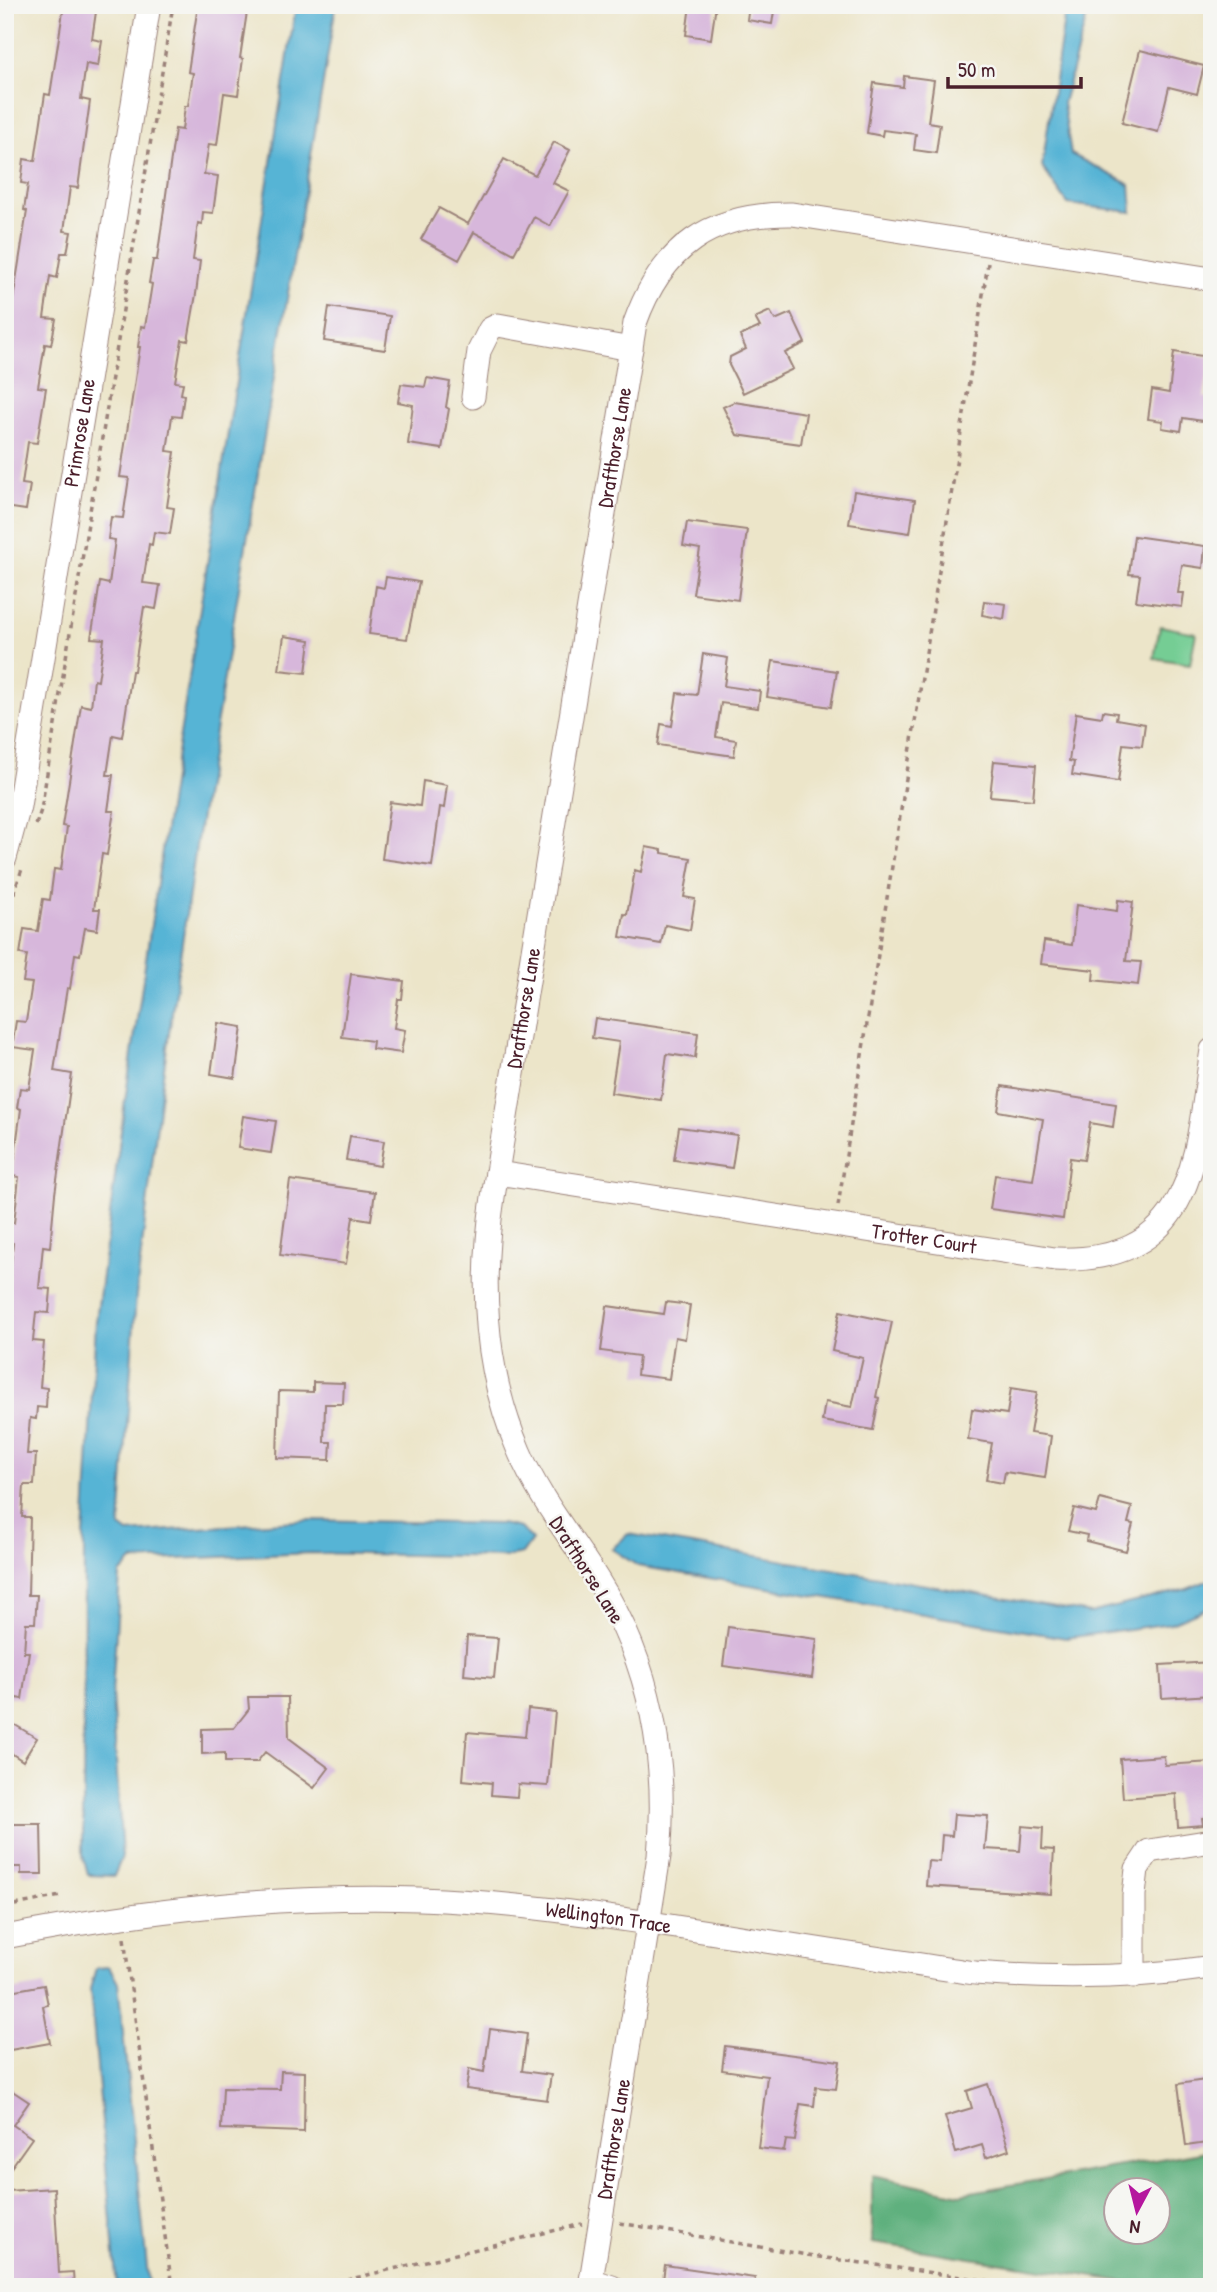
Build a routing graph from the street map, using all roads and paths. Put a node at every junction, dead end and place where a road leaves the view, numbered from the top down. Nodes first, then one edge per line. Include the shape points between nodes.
1 (149, 5) edge
2 (173, 5) edge
3 (991, 245) junction
4 (1212, 279) edge
5 (631, 349) junction
6 (473, 397) dead end
7 (33, 835) dead end
8 (15, 859) edge
9 (5, 912) edge
10 (1212, 1049) edge
11 (497, 1173) junction
12 (834, 1225) junction
13 (1212, 1841) edge
14 (60, 1896) dead end
15 (5, 1907) edge
16 (648, 1923) junction
17 (5, 1937) edge
18 (124, 1938) dead end
19 (1212, 1967) edge
20 (1134, 1976) junction
21 (600, 2220) junction
22 (598, 2284) edge
23 (172, 2287) edge
24 (317, 2287) edge
25 (1033, 2287) edge

1 - 8 street, Primrose Lane via 14,832
2 - 7 path via 41,810
3 - 4 street, Drafthorse Lane
3 - 5 street, Drafthorse Lane via 792,214 731,220 688,243 662,269 643,300
3 - 12 path
5 - 6 street via 498,326 489,329 479,351
5 - 11 street, Drafthorse Lane
8 - 9 path via 12,899
10 - 12 street, Trotter Court via 1193,1166 1184,1192 1159,1226 1124,1250 1083,1260 1055,1259
11 - 12 street, Trotter Court
11 - 16 street, Drafthorse Lane via 485,1290 496,1383 519,1452 540,1494 624,1627 656,1731 662,1824
13 - 20 street via 1149,1850 1137,1869
14 - 15 path
16 - 17 street, Wellington Trace via 503,1904 340,1898 156,1911
16 - 20 street, Wellington Trace via 975,1973 1034,1978
16 - 21 street, Drafthorse Lane
18 - 23 path
19 - 20 street, Wellington Trace
21 - 22 street, Drafthorse Lane
21 - 24 path
21 - 25 path

